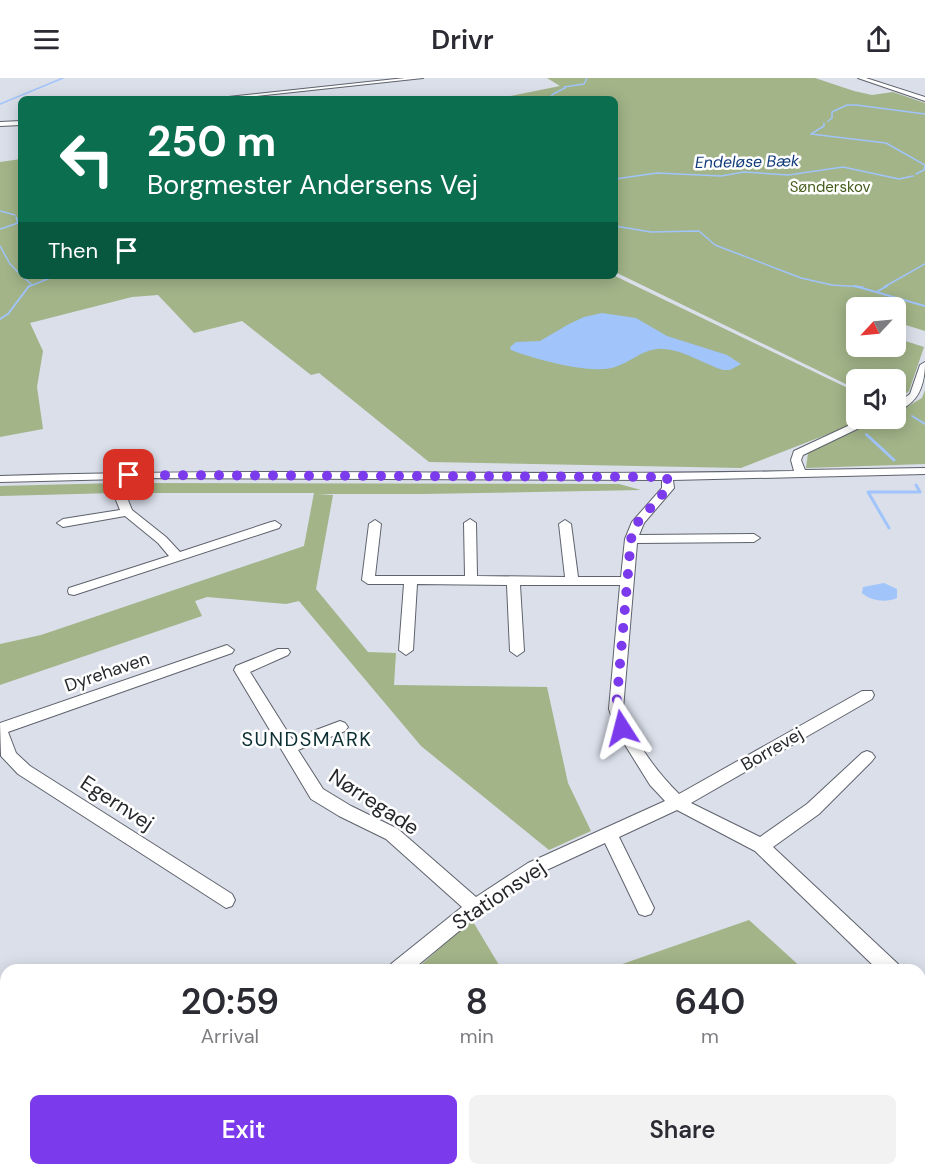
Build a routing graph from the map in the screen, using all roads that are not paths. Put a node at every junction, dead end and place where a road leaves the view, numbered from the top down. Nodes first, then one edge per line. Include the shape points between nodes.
1 (420, 78) edge
2 (861, 78) edge
3 (243, 96) edge
4 (925, 99) edge
5 (18, 123) edge
6 (0, 124) edge
7 (925, 365) edge
8 (906, 401) edge
9 (849, 429) edge
10 (925, 471) edge
11 (800, 474) junction
12 (129, 475) junction
13 (667, 477) junction
14 (0, 479) edge
15 (127, 512) junction
16 (63, 523) dead end
17 (375, 524) dead end
18 (470, 524) dead end
19 (565, 524) dead end
20 (275, 525) dead end
21 (754, 538) dead end
22 (631, 539) junction
23 (177, 557) junction
24 (411, 581) junction
25 (471, 581) junction
26 (513, 581) junction
27 (572, 581) junction
28 (627, 581) junction
29 (74, 591) dead end
30 (226, 648) dead end
31 (406, 650) dead end
32 (517, 651) dead end
33 (283, 652) dead end
34 (867, 695) dead end
35 (340, 727) dead end
36 (0, 730) edge
37 (288, 747) junction
38 (867, 757) dead end
39 (677, 803) junction
40 (609, 834) junction
41 (761, 846) junction
42 (226, 900) dead end
43 (475, 907) junction
44 (645, 908) dead end
45 (405, 964) edge
46 (885, 964) edge

1 - 3 street
2 - 4 street
5 - 6 street
7 - 8 street via 914,395
9 - 11 street via 798,453
10 - 11 street
11 - 13 street
12 - 13 street
12 - 14 street
12 - 15 street via 122,500
13 - 22 street via 668,488 638,522
15 - 16 street
15 - 23 street
17 - 24 street via 368,580
18 - 25 street
19 - 27 street
20 - 23 street
21 - 22 street
22 - 28 street
23 - 29 street
24 - 25 street
24 - 31 street
25 - 26 street
26 - 27 street
26 - 32 street
27 - 28 street
28 - 39 street via 616,709 622,728 650,772
30 - 36 street, Dyrehaven
33 - 37 street, Nørregade via 241,670
34 - 39 street, Borrevej
35 - 37 street
36 - 42 street, Egernvej via 9,756 24,770
37 - 43 street, Nørregade via 316,794 392,834
38 - 41 street via 813,809
39 - 40 street, Stationsvej
39 - 41 street
40 - 43 street, Stationsvej via 534,868
40 - 44 street
41 - 46 street
43 - 45 street, Stationsvej

